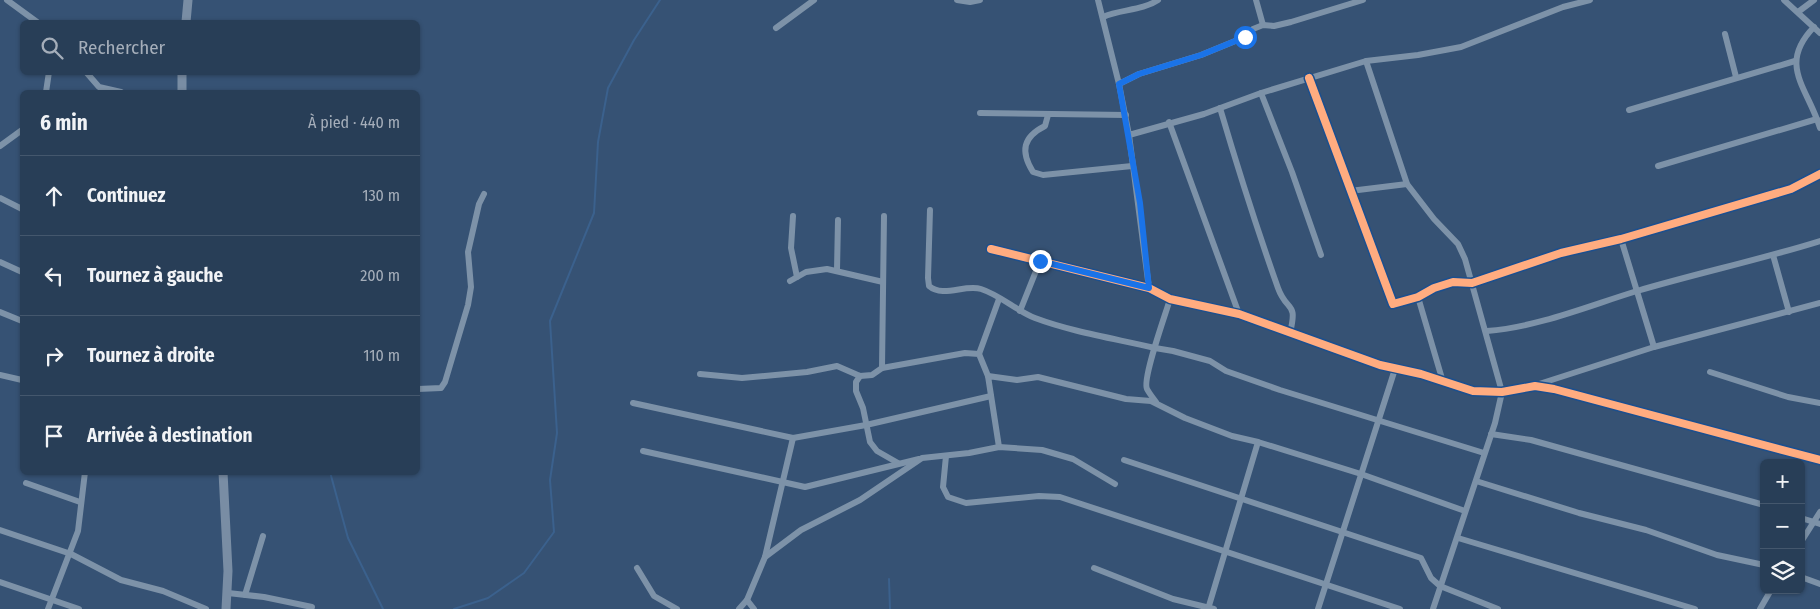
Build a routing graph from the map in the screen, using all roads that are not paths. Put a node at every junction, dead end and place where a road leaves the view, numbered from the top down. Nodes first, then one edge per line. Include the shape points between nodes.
1 (7, 0) edge
2 (188, 0) edge
3 (814, 0) edge
4 (957, 0) edge
5 (980, 0) edge
6 (1098, 0) edge
7 (1158, 0) edge
8 (1256, 0) edge
9 (1363, 0) edge
10 (1590, 0) edge
11 (1784, 0) edge
12 (1814, 0) edge
13 (1798, 12) junction
14 (1103, 17) junction
15 (33, 20) edge
16 (186, 20) edge
17 (1263, 25) junction
18 (1814, 27) junction
19 (776, 28) dead end
20 (1820, 33) edge
21 (1725, 34) dead end
22 (1795, 60) junction
23 (1366, 61) junction
24 (48, 75) edge
25 (89, 75) edge
26 (182, 75) edge
27 (1736, 77) junction
28 (1309, 78) junction
29 (1119, 84) junction
30 (46, 90) edge
31 (112, 90) edge
32 (182, 90) edge
33 (1261, 93) junction
34 (1220, 108) junction
35 (1628, 110) dead end
36 (980, 113) dead end
37 (1048, 115) junction
38 (1126, 115) junction
39 (1817, 120) junction
40 (1170, 122) junction
41 (1128, 125) junction
42 (1820, 128) edge
43 (20, 131) edge
44 (1142, 131) junction
45 (1129, 135) junction
46 (0, 146) edge
47 (1132, 166) junction
48 (1658, 166) dead end
49 (1820, 174) edge
50 (1407, 184) junction
51 (1350, 191) junction
52 (484, 194) dead end
53 (0, 198) edge
54 (20, 209) edge
55 (930, 210) dead end
56 (793, 216) dead end
57 (884, 216) dead end
58 (838, 220) dead end
59 (1621, 239) junction
60 (1820, 241) edge
61 (991, 249) dead end
62 (1320, 255) dead end
63 (1773, 256) junction
64 (1040, 261) junction
65 (0, 262) edge
66 (837, 270) junction
67 (20, 271) edge
68 (798, 277) junction
69 (790, 281) dead end
70 (883, 282) junction
71 (1472, 283) junction
72 (1149, 288) junction
73 (1637, 291) junction
74 (1418, 297) junction
75 (999, 299) junction
76 (1170, 299) junction
77 (1820, 303) edge
78 (1020, 311) junction
79 (0, 312) edge
80 (1789, 312) junction
81 (1239, 314) junction
82 (20, 320) edge
83 (1487, 332) junction
84 (1290, 333) junction
85 (1654, 347) junction
86 (1155, 348) junction
87 (979, 354) junction
88 (882, 368) junction
89 (1395, 369) junction
90 (1710, 372) dead end
91 (700, 374) dead end
92 (0, 375) edge
93 (860, 376) junction
94 (988, 376) junction
95 (20, 380) edge
96 (1443, 382) junction
97 (1535, 386) junction
98 (420, 389) edge
99 (1502, 392) junction
100 (991, 396) junction
101 (633, 403) dead end
102 (1156, 403) junction
103 (1820, 403) edge
104 (1380, 420) junction
105 (866, 425) junction
106 (1491, 434) junction
107 (793, 438) junction
108 (1258, 442) junction
109 (999, 447) junction
110 (643, 451) dead end
111 (1484, 454) junction
112 (946, 456) junction
113 (922, 458) junction
114 (1124, 460) dead end
115 (1820, 460) edge
116 (898, 463) junction
117 (1361, 474) junction
118 (84, 475) edge
119 (222, 475) edge
120 (1476, 480) junction
121 (26, 483) dead end
122 (782, 483) junction
123 (1115, 484) dead end
124 (1240, 497) junction
125 (80, 502) junction
126 (1760, 504) edge
127 (1465, 511) junction
128 (1820, 512) edge
129 (1805, 519) edge
130 (1817, 523) edge
131 (0, 530) edge
132 (1344, 531) junction
133 (263, 536) dead end
134 (1805, 537) edge
135 (1458, 538) junction
136 (1224, 552) junction
137 (71, 554) junction
138 (765, 556) junction
139 (1760, 564) edge
140 (637, 568) dead end
141 (1094, 568) dead end
142 (1805, 578) edge
143 (0, 582) edge
144 (1820, 584) edge
145 (1326, 586) junction
146 (1440, 586) junction
147 (228, 593) junction
148 (1769, 594) edge
149 (245, 595) junction
150 (50, 600) junction
151 (747, 600) junction
152 (312, 608) dead end
153 (1210, 608) edge
154 (48, 609) edge
155 (78, 609) edge
156 (206, 609) edge
157 (226, 609) edge
158 (677, 609) edge
159 (739, 609) edge
160 (754, 609) edge
161 (1318, 609) edge
162 (1400, 609) edge
163 (1434, 609) edge
164 (1498, 609) edge
165 (1695, 609) edge
166 (1760, 609) edge

1 - 15 street
2 - 16 street
3 - 19 street
4 - 5 street
6 - 14 street
7 - 14 street
8 - 17 street
9 - 17 street via 1291,22
10 - 23 street via 1461,47
11 - 13 street
12 - 13 street
13 - 18 street
14 - 29 street
17 - 29 street via 1245,37
18 - 20 street
18 - 22 street via 1802,42
21 - 27 street
22 - 27 street
22 - 39 street via 1799,79
23 - 28 street
23 - 50 street
24 - 30 street
25 - 31 street via 99,87
26 - 32 street
27 - 35 street
28 - 33 street
28 - 51 street
29 - 38 street
33 - 34 street
33 - 62 street
34 - 40 street
34 - 84 street via 1263,250 1280,296 1295,316
36 - 37 street
37 - 38 street
37 - 47 street via 1045,126 1031,135 1024,145 1032,172 1043,175
38 - 41 street
39 - 42 street
39 - 48 street
40 - 44 street
40 - 81 street
41 - 44 street
41 - 45 street
43 - 46 street
44 - 45 street
45 - 47 street
47 - 72 street via 1140,203
49 - 59 street via 1791,189
50 - 51 street
50 - 71 street via 1458,244
51 - 74 street via 1393,304
52 - 98 street via 468,252 471,287 468,305 446,382 441,388
53 - 54 street
55 - 75 street via 929,286 934,290 983,289
56 - 68 street via 791,248
57 - 70 street
58 - 66 street
59 - 71 street via 1562,253
59 - 73 street
60 - 63 street
61 - 64 street
63 - 73 street
63 - 80 street
64 - 72 street
64 - 78 street
65 - 67 street
66 - 68 street via 817,270
66 - 70 street
68 - 69 street
70 - 88 street
71 - 74 street via 1452,282
71 - 83 street
72 - 76 street
73 - 83 street via 1555,317
73 - 85 street
74 - 96 street
75 - 78 street
75 - 87 street
76 - 81 street
76 - 86 street
77 - 80 street
78 - 86 street via 1035,318
79 - 82 street
80 - 85 street
81 - 84 street
83 - 99 street
84 - 89 street
85 - 97 street
86 - 102 street via 1146,389
86 - 104 street via 1210,361 1226,371 1280,390
87 - 88 street via 965,353
87 - 94 street
88 - 93 street via 872,376
89 - 96 street
89 - 104 street
90 - 103 street via 1788,397
91 - 93 street via 742,378 837,366
92 - 95 street
93 - 105 street via 855,386
94 - 100 street
94 - 102 street via 1017,380 1038,377 1126,400
96 - 99 street via 1473,391
97 - 99 street
97 - 115 street
99 - 106 street
100 - 105 street
100 - 109 street
101 - 107 street
102 - 108 street via 1185,418
104 - 111 street
104 - 117 street
105 - 107 street
105 - 116 street via 873,447
106 - 111 street
106 - 126 street via 1531,440
107 - 122 street
108 - 117 street
108 - 124 street
109 - 112 street
109 - 123 street via 1057,453
110 - 122 street
111 - 120 street
112 - 113 street
112 - 136 street via 943,487 948,497 966,503 1060,497
113 - 116 street
113 - 138 street via 860,500 801,530
114 - 124 street
116 - 122 street via 812,486
117 - 127 street
117 - 132 street
118 - 125 street
119 - 147 street
120 - 127 street
120 - 139 street via 1579,513 1646,530 1717,555
121 - 125 street
122 - 138 street
124 - 132 street
124 - 136 street
125 - 137 street via 78,531
127 - 135 street
128 - 130 street
129 - 130 street
130 - 134 street
131 - 137 street
132 - 145 street
132 - 146 street via 1421,558 1431,578
133 - 149 street
135 - 146 street
135 - 165 street
136 - 145 street
136 - 153 street
137 - 150 street
137 - 156 street via 121,580 163,591
138 - 151 street
140 - 158 street via 654,596
141 - 153 street via 1173,599
142 - 144 street
143 - 150 street
145 - 161 street
145 - 162 street
146 - 163 street
146 - 164 street
147 - 149 street
147 - 157 street
148 - 166 street
149 - 152 street
150 - 154 street
150 - 155 street
151 - 159 street
151 - 160 street

